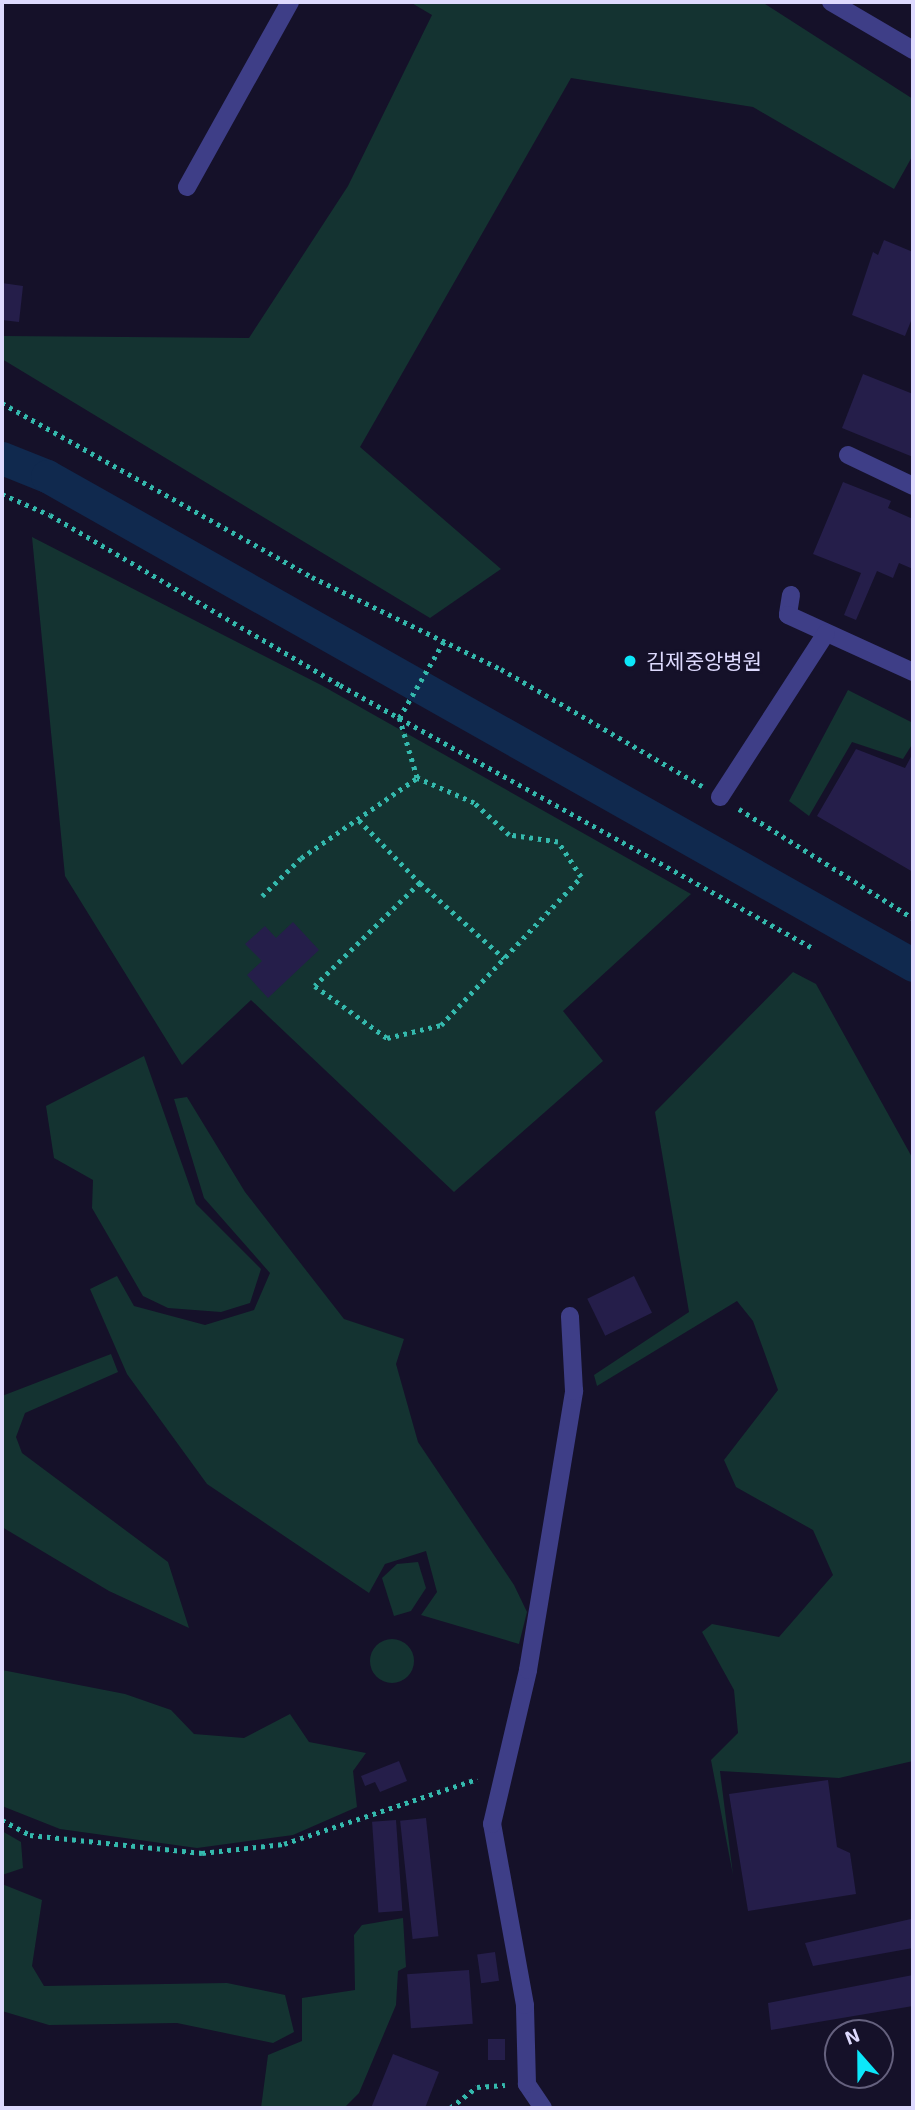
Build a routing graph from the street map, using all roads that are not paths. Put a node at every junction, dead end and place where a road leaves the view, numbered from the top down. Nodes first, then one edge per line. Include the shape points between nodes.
1 (290, 2) edge
2 (831, 2) edge
3 (913, 50) edge
4 (187, 187) dead end
5 (848, 455) dead end
6 (913, 486) edge
7 (791, 595) dead end
8 (826, 633) junction
9 (913, 672) edge
10 (720, 797) road end
11 (570, 1316) dead end
12 (542, 2108) edge

1 - 4 street
2 - 3 street
5 - 6 street
7 - 8 street via 788,615
8 - 9 street
8 - 10 street
11 - 12 street via 574,1391 528,1670 492,1824 525,2005 527,2084

